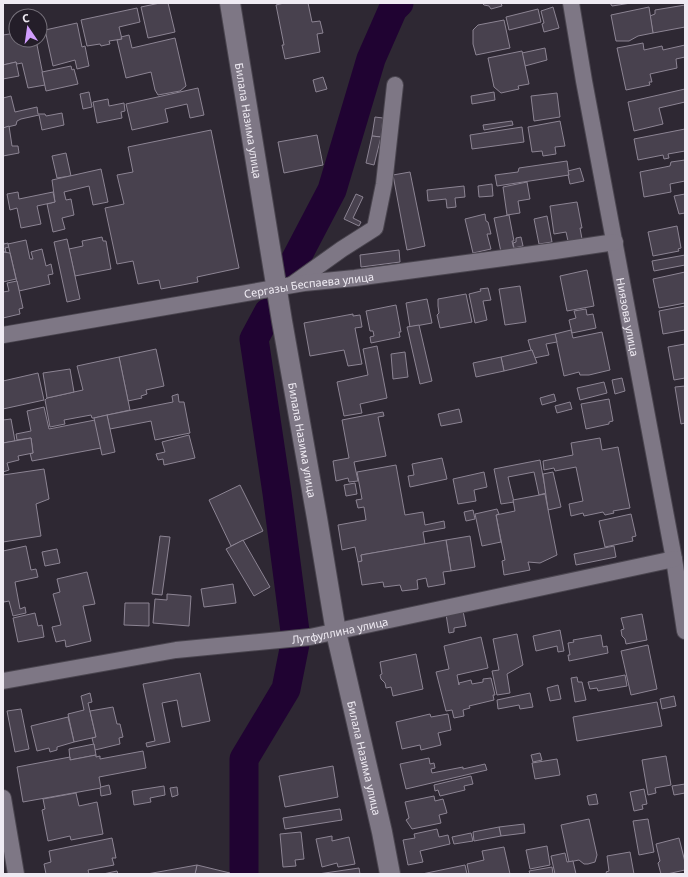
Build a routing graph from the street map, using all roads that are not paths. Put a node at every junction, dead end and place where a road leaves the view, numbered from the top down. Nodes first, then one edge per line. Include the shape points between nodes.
1 (230, 3) edge
2 (571, 3) edge
3 (395, 85) dead end
4 (615, 242) junction
5 (283, 287) junction
6 (3, 334) edge
7 (674, 559) junction
8 (685, 631) edge
9 (336, 632) junction
10 (3, 681) edge
11 (3, 798) edge
12 (16, 874) edge
13 (390, 874) edge

1 - 5 street, Билала Назима улица
2 - 4 street, Ниязова улица
3 - 5 street via 384,184 375,228
4 - 5 street, Сергазы Беспаева улица
4 - 7 street, Ниязова улица
5 - 6 street, Сергазы Беспаева улица
5 - 9 street, Билала Назима улица
7 - 8 street, Ниязова улица
7 - 9 street, Лутфуллина улица
9 - 10 street, Лутфуллина улица via 310,637 176,650
9 - 13 street, Билала Назима улица
11 - 12 street

